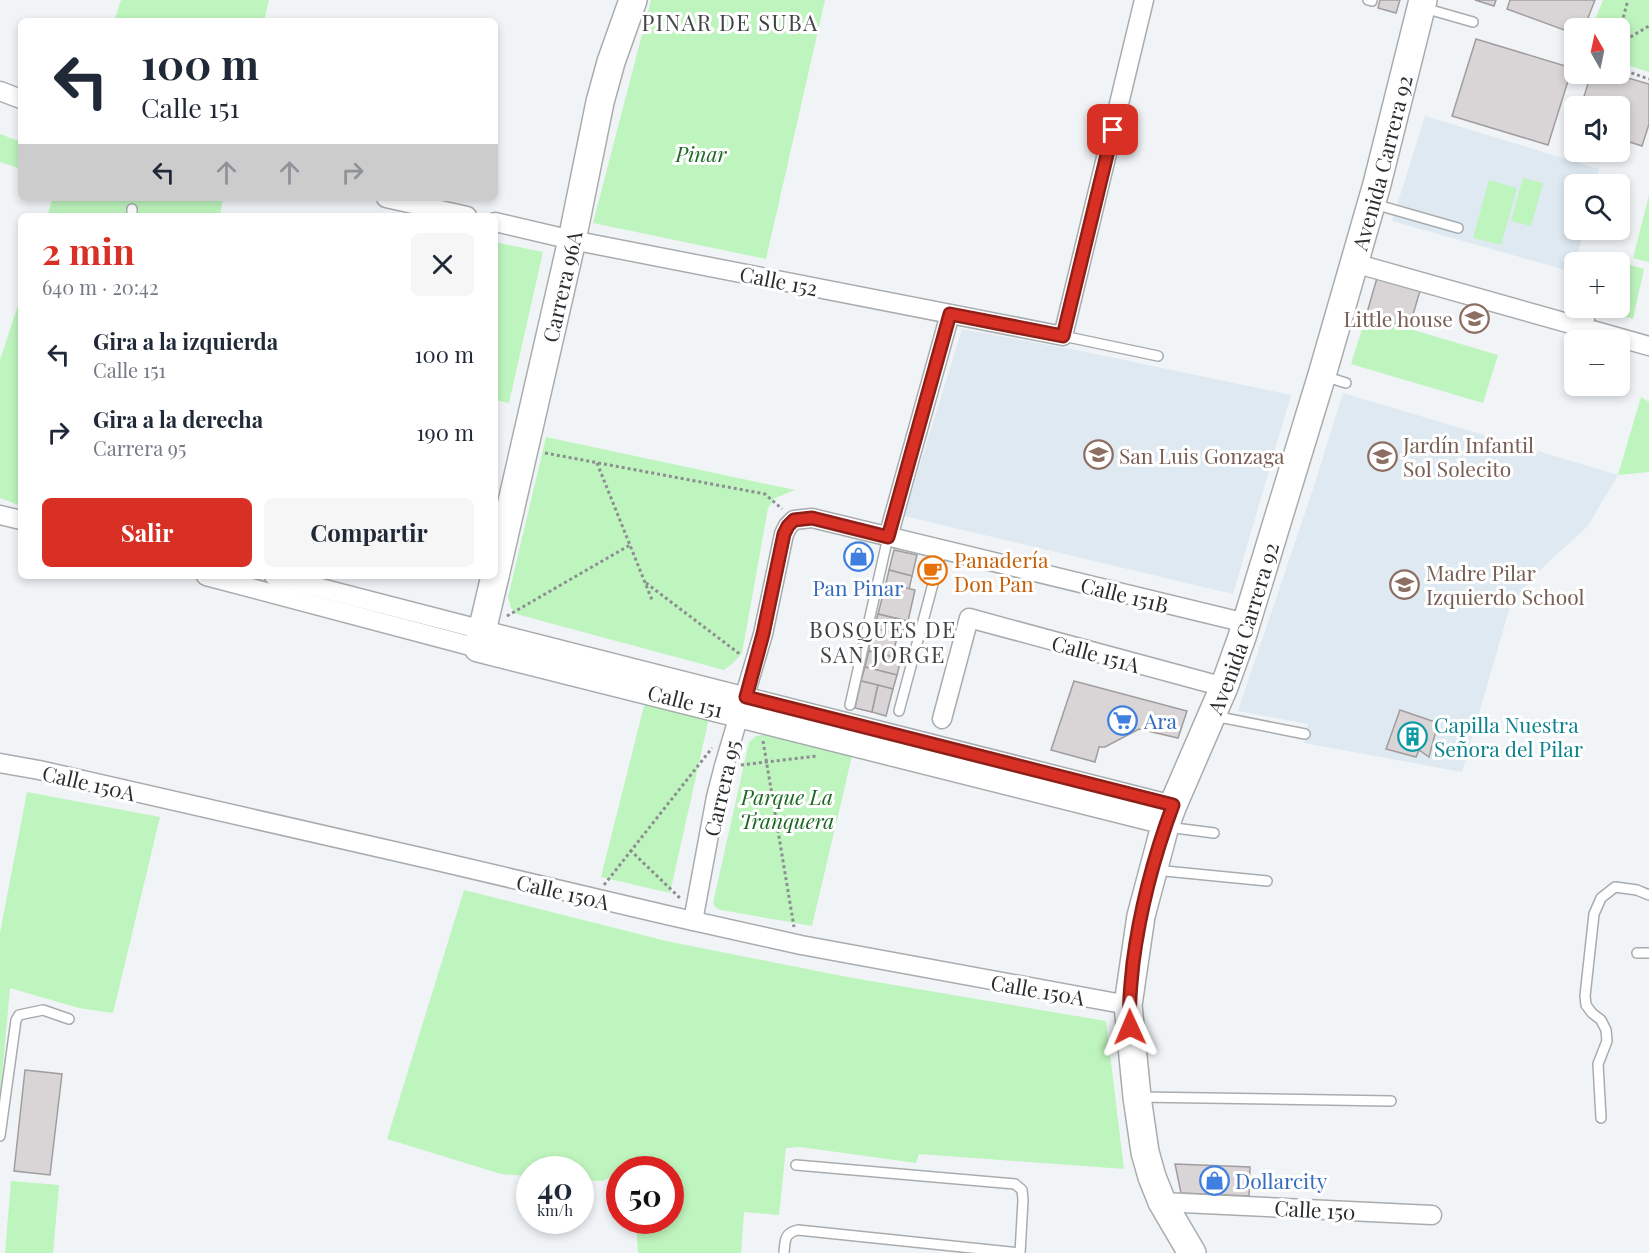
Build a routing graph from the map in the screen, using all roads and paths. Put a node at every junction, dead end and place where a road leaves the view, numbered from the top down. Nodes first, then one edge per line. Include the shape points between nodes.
1 (633, 0) edge
2 (1144, 0) edge
3 (1628, 0) edge
4 (1423, 3) edge
5 (1623, 18) edge
6 (1473, 22) dead end
7 (1649, 26) edge
8 (1630, 37) edge
9 (1630, 72) edge
10 (1649, 79) edge
11 (0, 91) edge
12 (18, 98) edge
13 (399, 201) edge
14 (1372, 203) junction
15 (453, 213) edge
16 (498, 223) edge
17 (1458, 228) dead end
18 (572, 240) junction
19 (1354, 263) junction
20 (950, 314) junction
21 (1585, 318) edge
22 (1582, 327) junction
23 (1063, 336) junction
24 (1649, 346) edge
25 (1158, 356) dead end
26 (524, 449) junction
27 (597, 463) junction
28 (0, 515) edge
29 (18, 519) edge
30 (794, 520) junction
31 (888, 537) junction
32 (630, 545) junction
33 (942, 550) junction
34 (498, 563) edge
35 (219, 579) edge
36 (284, 579) edge
37 (494, 579) edge
38 (645, 582) junction
39 (652, 600) dead end
40 (1246, 623) junction
41 (480, 639) junction
42 (754, 665) junction
43 (1224, 687) junction
44 (850, 705) dead end
45 (748, 710) junction
46 (899, 711) dead end
47 (1211, 716) junction
48 (942, 719) dead end
49 (1305, 734) dead end
50 (718, 741) dead end
51 (823, 755) dead end
52 (766, 762) junction
53 (0, 763) edge
54 (724, 766) junction
55 (1168, 817) junction
56 (1214, 833) dead end
57 (630, 850) junction
58 (1153, 869) junction
59 (1267, 881) dead end
60 (1649, 895) edge
61 (594, 898) junction
62 (693, 916) junction
63 (796, 944) junction
64 (1636, 953) dead end
65 (1649, 953) edge
66 (1128, 1005) junction
67 (69, 1019) dead end
68 (1137, 1097) junction
69 (1391, 1101) dead end
70 (1601, 1118) dead end
71 (0, 1136) edge
72 (796, 1165) dead end
73 (1162, 1202) junction
74 (1432, 1215) dead end
75 (784, 1253) edge
76 (1192, 1253) edge

1 - 18 street, Carrera 96A via 604,83
2 - 23 street
3 - 5 path
4 - 6 lane
4 - 14 street, Avenida Carrera 92
7 - 8 path
9 - 10 path
11 - 12 street
13 - 15 street
14 - 17 lane
14 - 19 street, Avenida Carrera 92
16 - 18 street, Calle 152
18 - 20 street, Calle 152
18 - 26 street, Carrera 96A
19 - 22 street
19 - 40 street, Avenida Carrera 92 via 1334,379
20 - 23 street, Calle 152
20 - 31 street
21 - 22 street
22 - 24 street
23 - 25 lane
26 - 27 path
26 - 34 street, Carrera 96A
27 - 30 path via 765,494
27 - 32 path
28 - 29 street
30 - 31 street, Calle 151B via 812,518
30 - 42 street, Carrera 95 via 784,534
31 - 33 street, Calle 151B
31 - 44 lane
32 - 38 path
32 - 41 path
33 - 40 street, Calle 151B
33 - 46 lane
35 - 41 street, Calle 151
36 - 41 street, Calle 151
37 - 41 street, Carrera 96A
38 - 39 path
38 - 42 path
40 - 43 street, Avenida Carrera 92
41 - 45 street, Calle 151
42 - 45 street, Carrera 95
43 - 47 street, Avenida Carrera 92
43 - 48 street, Calle 151A via 969,618
45 - 52 path
45 - 54 street, Carrera 95
45 - 55 street, Calle 151
47 - 49 lane
47 - 55 street, Avenida Carrera 92
50 - 57 path
51 - 52 path
52 - 54 path
52 - 63 path
53 - 61 street, Calle 150A
54 - 62 street, Carrera 95
55 - 56 lane
55 - 58 street, Avenida Carrera 92
57 - 61 path
57 - 62 path
58 - 59 lane
58 - 66 street, Avenida Carrera 92 via 1141,916
60 - 70 lane via 1615,887 1601,898 1594,914 1585,996 1586,1005 1606,1030 1607,1041 1598,1064
61 - 62 street, Calle 150A
62 - 63 street, Calle 150A
63 - 66 street, Calle 150A
64 - 65 lane
66 - 68 street, Avenida Carrera 92
67 - 71 lane via 43,1010 19,1015 16,1020
68 - 69 lane
68 - 73 street, Avenida Carrera 92 via 1145,1152
72 - 75 lane via 1015,1184 1022,1190 1023,1200 1020,1253 798,1230 786,1236
73 - 74 street, Calle 150
73 - 76 street, Avenida Carrera 92

